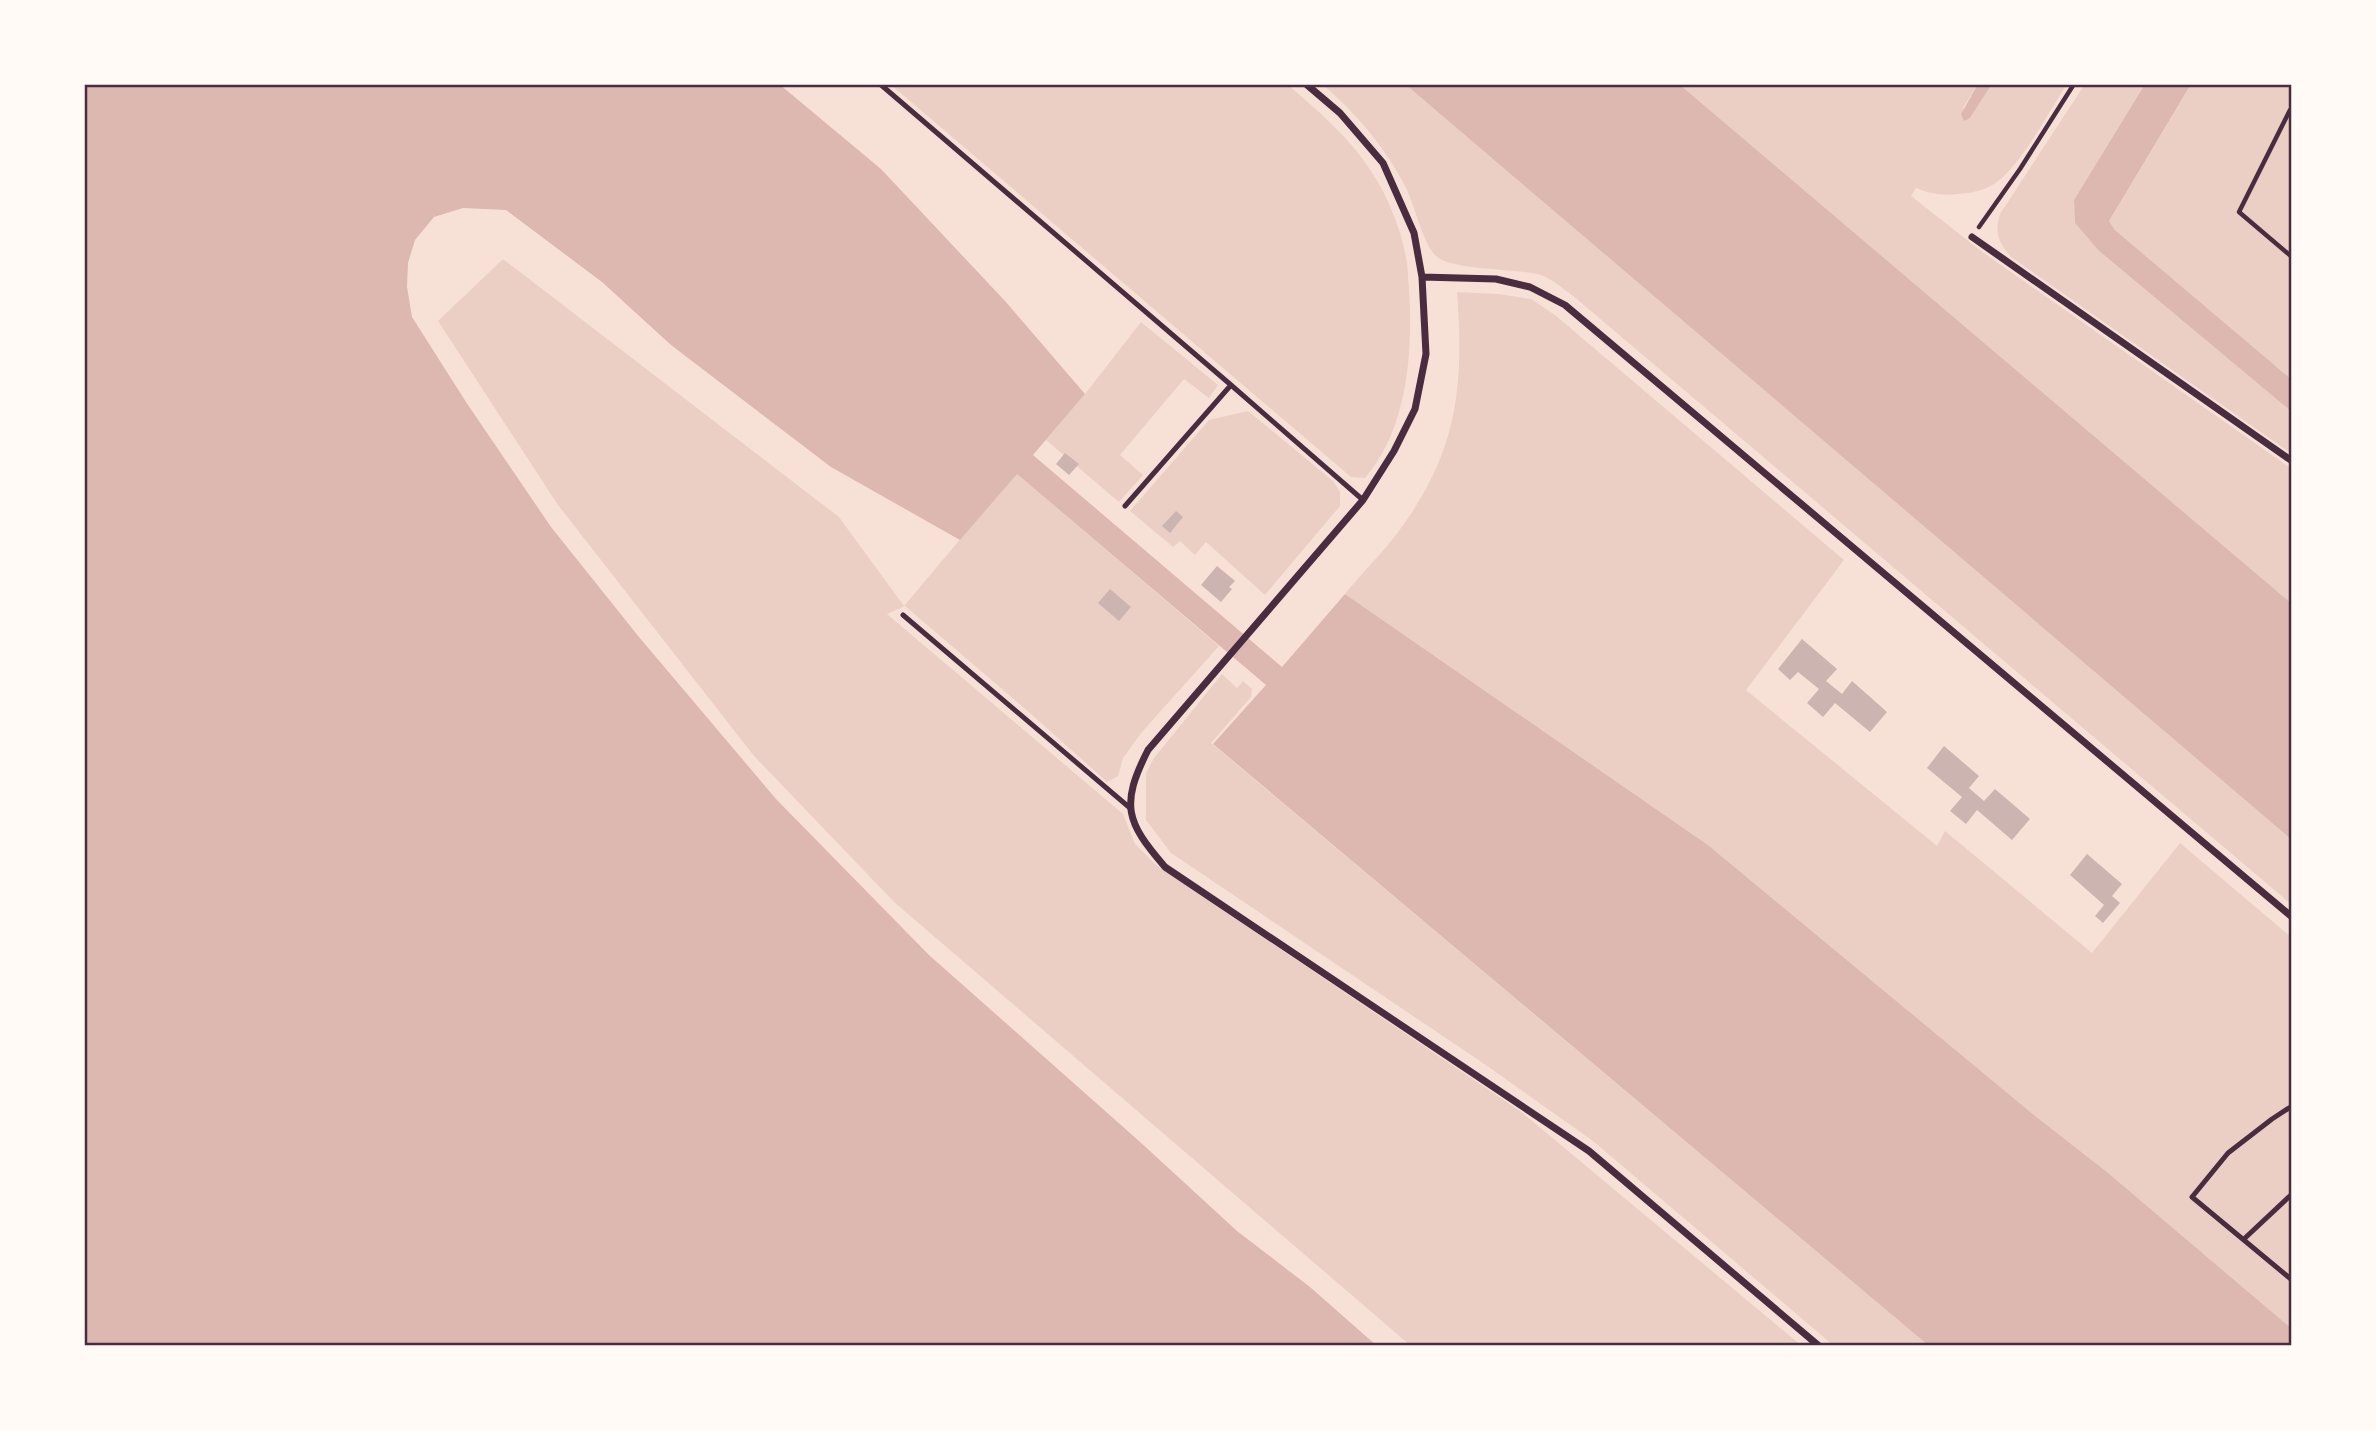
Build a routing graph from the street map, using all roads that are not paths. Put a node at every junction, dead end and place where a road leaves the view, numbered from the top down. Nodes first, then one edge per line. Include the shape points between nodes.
1 (880, 84) edge
2 (1306, 84) edge
3 (1972, 237) road end
4 (1422, 277) junction
5 (1231, 385) junction
6 (2292, 461) edge
7 (1363, 500) junction
8 (1125, 506) dead end
9 (903, 615) dead end
10 (1130, 808) junction
11 (2292, 917) edge
12 (2292, 1106) edge
13 (2292, 1194) edge
14 (2244, 1239) junction
15 (2292, 1280) edge
16 (1819, 1346) edge

1 - 5 lane
2 - 4 street via 1340,113 1383,163 1414,233
3 - 6 street
4 - 7 street via 1426,354 1415,409
4 - 11 street via 1496,279 1530,287 1565,305
5 - 7 lane
5 - 8 lane
7 - 10 street via 1149,750 1134,778
9 - 10 lane
10 - 16 street via 1141,839 1165,867 1589,1151
12 - 14 lane via 2228,1153 2192,1198
13 - 14 lane
14 - 15 lane

